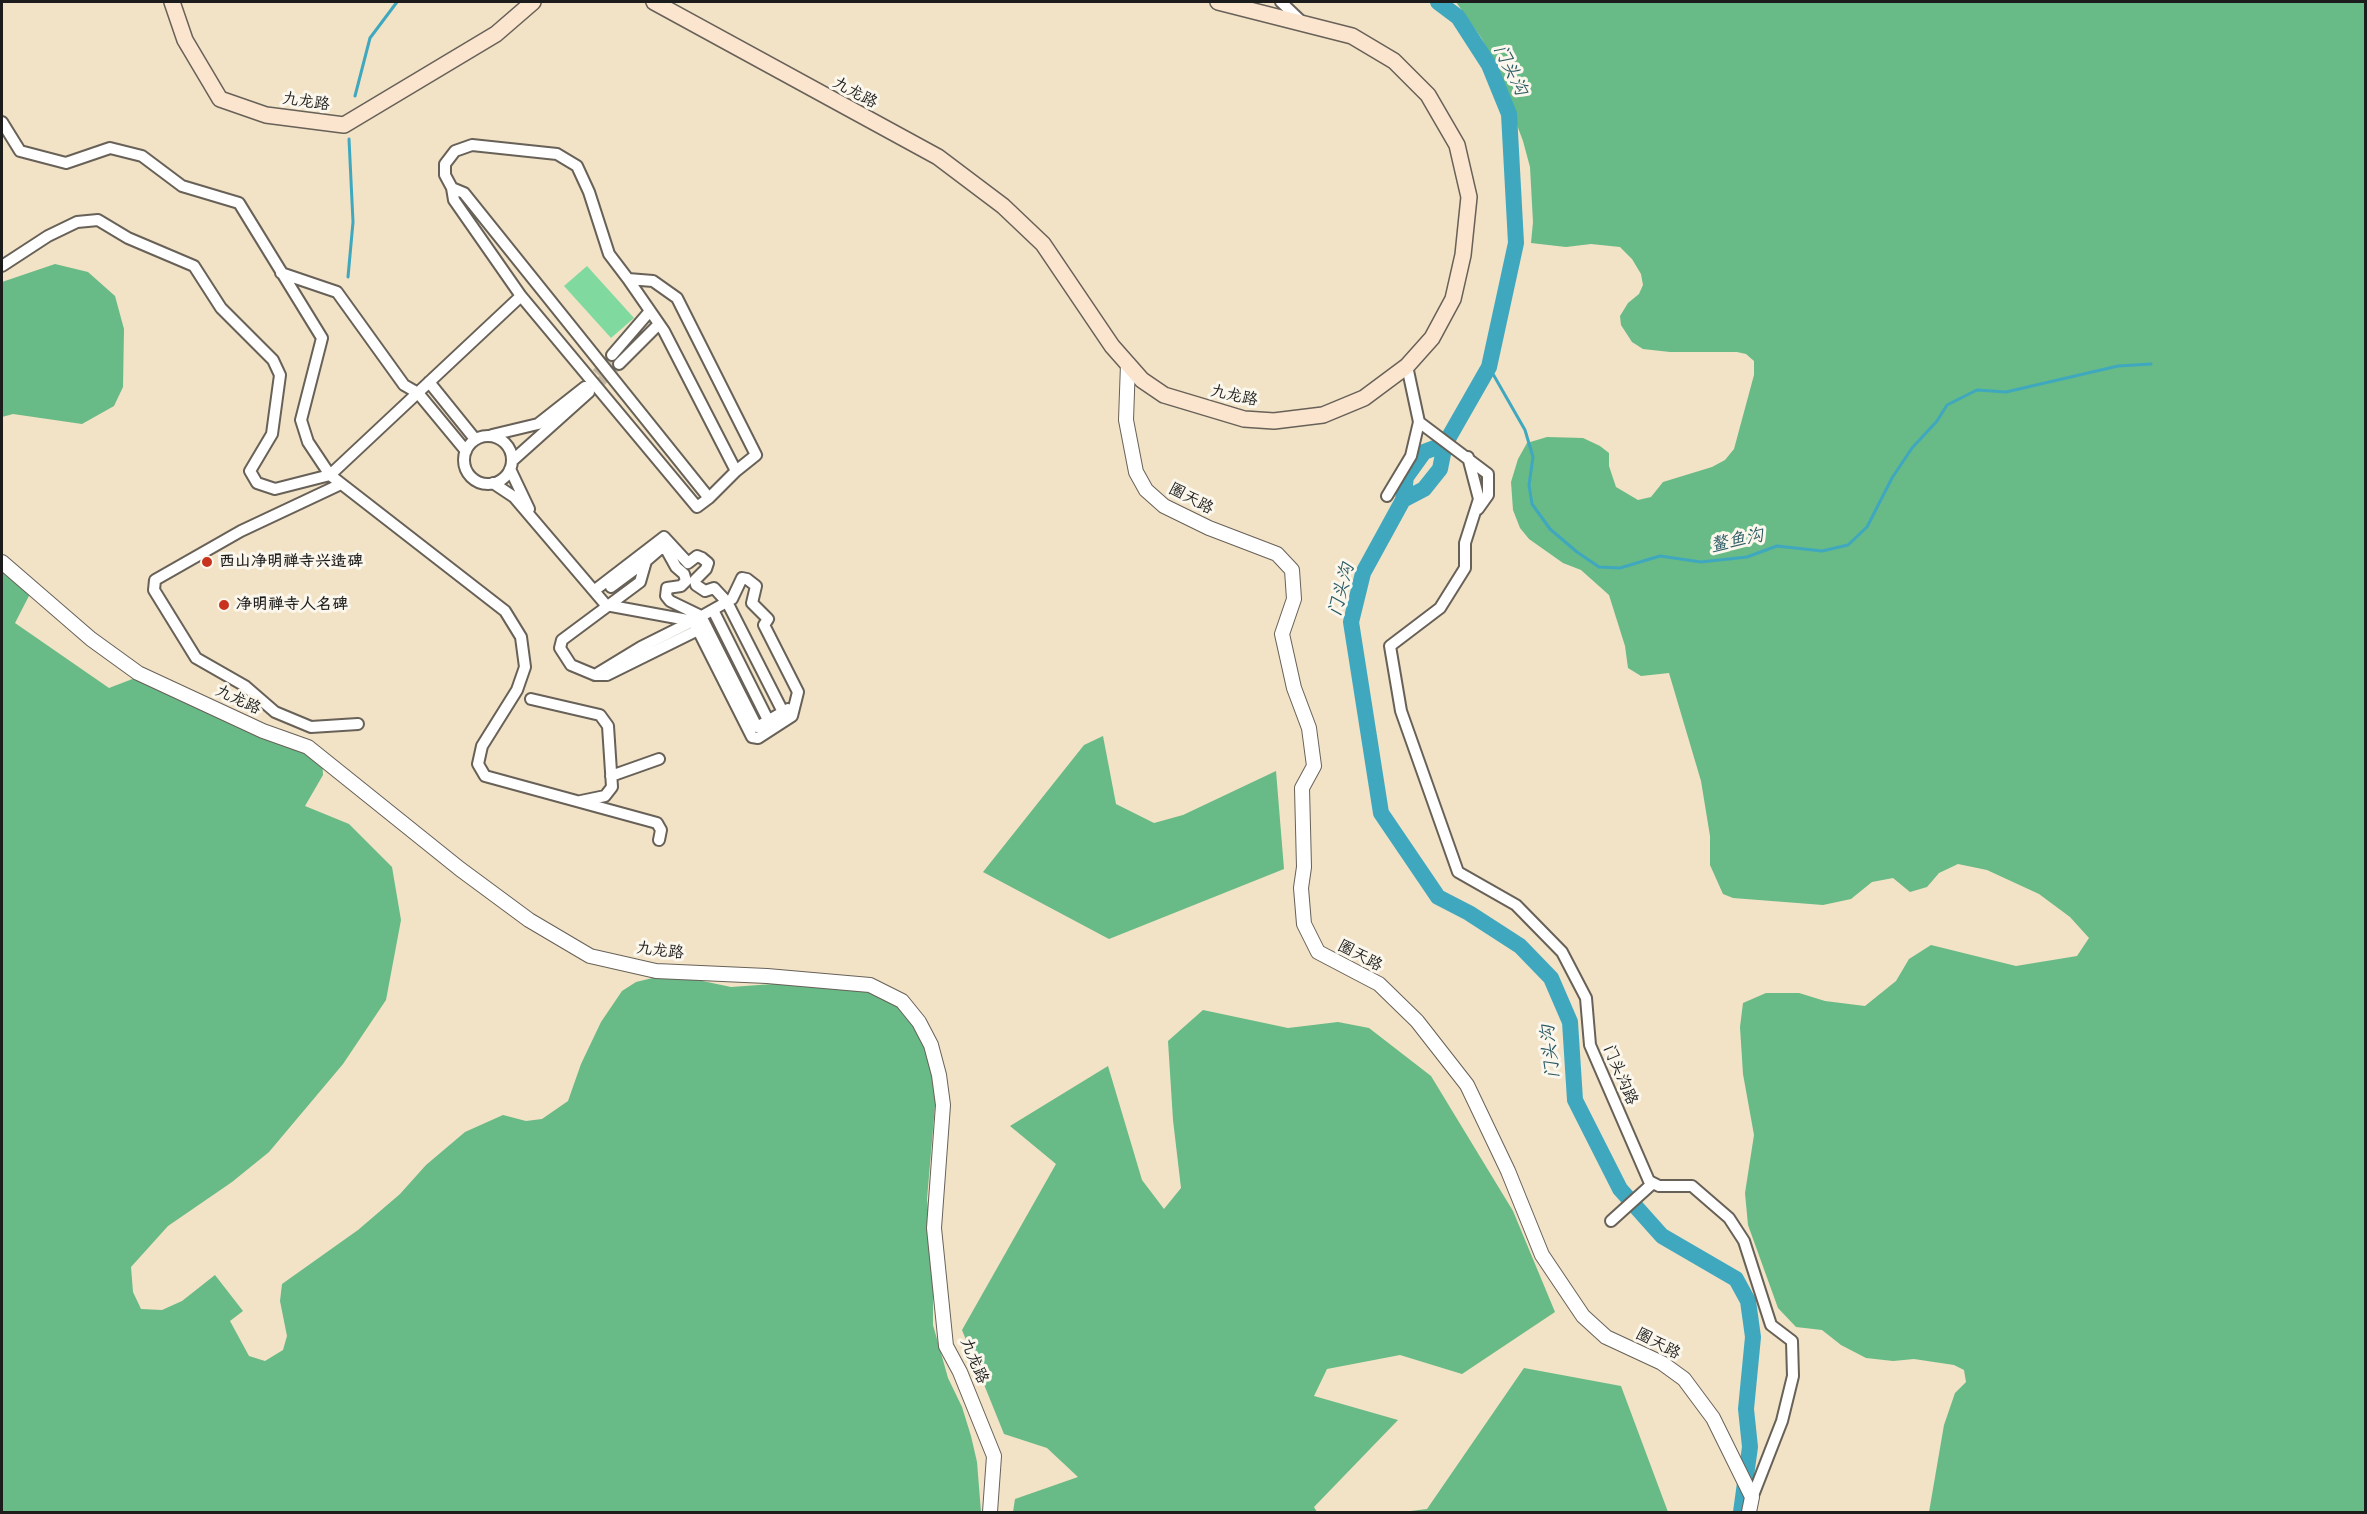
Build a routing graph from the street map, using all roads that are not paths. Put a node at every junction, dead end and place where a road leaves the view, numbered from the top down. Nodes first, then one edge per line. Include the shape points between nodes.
1 (172, 2) edge
2 (533, 2) edge
3 (654, 2) edge
4 (1218, 2) edge
5 (1281, 2) edge
6 (1301, 21) junction
7 (2, 122) edge
8 (452, 188) junction
9 (2, 266) edge
10 (281, 273) junction
11 (628, 279) junction
12 (521, 296) junction
13 (650, 311) junction
14 (659, 324) junction
15 (1128, 364) junction
16 (1407, 366) junction
17 (429, 382) junction
18 (418, 393) junction
19 (1419, 422) junction
20 (489, 436) junction
21 (475, 439) junction
22 (466, 451) junction
23 (511, 465) junction
24 (736, 471) junction
25 (330, 475) junction
26 (493, 483) junction
27 (341, 484) junction
28 (1387, 495) dead end
29 (708, 498) junction
30 (535, 521) junction
31 (646, 561) junction
32 (2, 562) edge
33 (597, 592) junction
34 (727, 602) junction
35 (606, 605) junction
36 (713, 610) junction
37 (697, 622) junction
38 (531, 699) dead end
39 (795, 704) junction
40 (783, 712) junction
41 (768, 720) junction
42 (358, 724) dead end
43 (759, 731) junction
44 (659, 759) dead end
45 (611, 776) junction
46 (578, 802) junction
47 (658, 840) dead end
48 (1653, 1183) junction
49 (1611, 1221) dead end
50 (1752, 1497) junction
51 (990, 1512) edge
52 (1749, 1512) edge

1 - 2 main road, 九龙路 via 185,40 220,99 266,115 344,125 496,34
3 - 15 main road, 九龙路 via 938,157 1003,206 1044,244
4 - 6 main road, 九龙路
5 - 6 street
6 - 16 main road, 九龙路 via 1352,36 1394,61 1428,95 1457,146 1469,197 1463,255 1453,298 1432,338
7 - 10 street via 20,151 66,163 111,148 142,156 182,186 239,203
8 - 11 street via 445,175 445,164 455,151 472,145 557,154 577,166 590,192 609,254
8 - 12 street via 454,200
8 - 29 street via 464,194
9 - 25 street via 67,226 98,220 128,238 194,266 221,308 273,360 280,375 272,434 250,471 257,483 275,489
10 - 18 street via 336,292 404,385
10 - 25 street via 322,338 301,420 308,442
11 - 13 street
11 - 24 street via 652,281 677,298 756,455
12 - 17 street
12 - 29 street via 696,507
13 - 14 street
13 - 14 street via 615,359
14 - 24 street
15 - 16 main road, 九龙路 via 1142,380 1164,394 1244,419 1274,421 1323,415 1364,398
15 - 50 street, 圈天路 via 1126,420 1136,472 1146,490 1164,506 1209,528 1277,554 1292,570 1294,599 1282,634 1294,688 1309,728 1314,766 1302,788 1301,888 1304,924 1317,952 1379,984 1417,1022 1467,1085 1542,1255 1583,1316 1606,1337 1662,1363 1684,1379 1713,1418
16 - 19 street
17 - 18 street
17 - 21 street
18 - 22 street
18 - 25 street
19 - 28 street via 1411,456
19 - 48 street, 门头沟路 via 1468,457 1478,509 1465,543 1466,568 1460,579 1440,608 1390,646 1401,711 1458,872 1516,905 1562,952 1586,998 1590,1045
20 - 21 street
20 - 23 street via 507,445
20 - 23 street via 538,424 587,390
21 - 22 street
22 - 26 street via 464,464 471,478
23 - 26 street
23 - 30 street
24 - 29 street
25 - 27 street
26 - 30 street via 514,497
27 - 42 street via 241,531 155,580 154,590 196,658 244,686 275,712 310,727
27 - 46 street via 505,611 521,636 525,667 517,690 482,746 478,765 484,776
30 - 33 street
31 - 33 street
31 - 35 street via 640,582
31 - 37 street via 660,549 666,549 686,581 667,588 666,596
32 - 51 street, 九龙路 via 91,639 138,673 263,731 308,747 460,869 529,920 590,957 656,971 870,985 902,1001 931,1045 939,1074 943,1105 934,1228 946,1346 994,1456
33 - 34 street via 664,537 688,563 697,556 708,563 695,580 696,585 705,591 714,588
33 - 35 street
34 - 36 street
34 - 39 street via 742,578 752,580 756,586 752,603 768,619 764,625 798,692
34 - 40 street
35 - 37 street
35 - 37 street via 562,640 560,648 571,665 595,675 641,647
36 - 37 street
36 - 41 street
37 - 43 street via 752,737
38 - 45 street via 600,715 608,726
39 - 40 street
39 - 43 street via 792,716
40 - 41 street
41 - 43 street
44 - 45 street
45 - 46 street via 612,787 605,796
46 - 47 street via 657,823 661,830
48 - 49 street
48 - 50 street via 1692,1186 1729,1218 1744,1241 1771,1325 1792,1341 1793,1376 1782,1421
50 - 52 street

